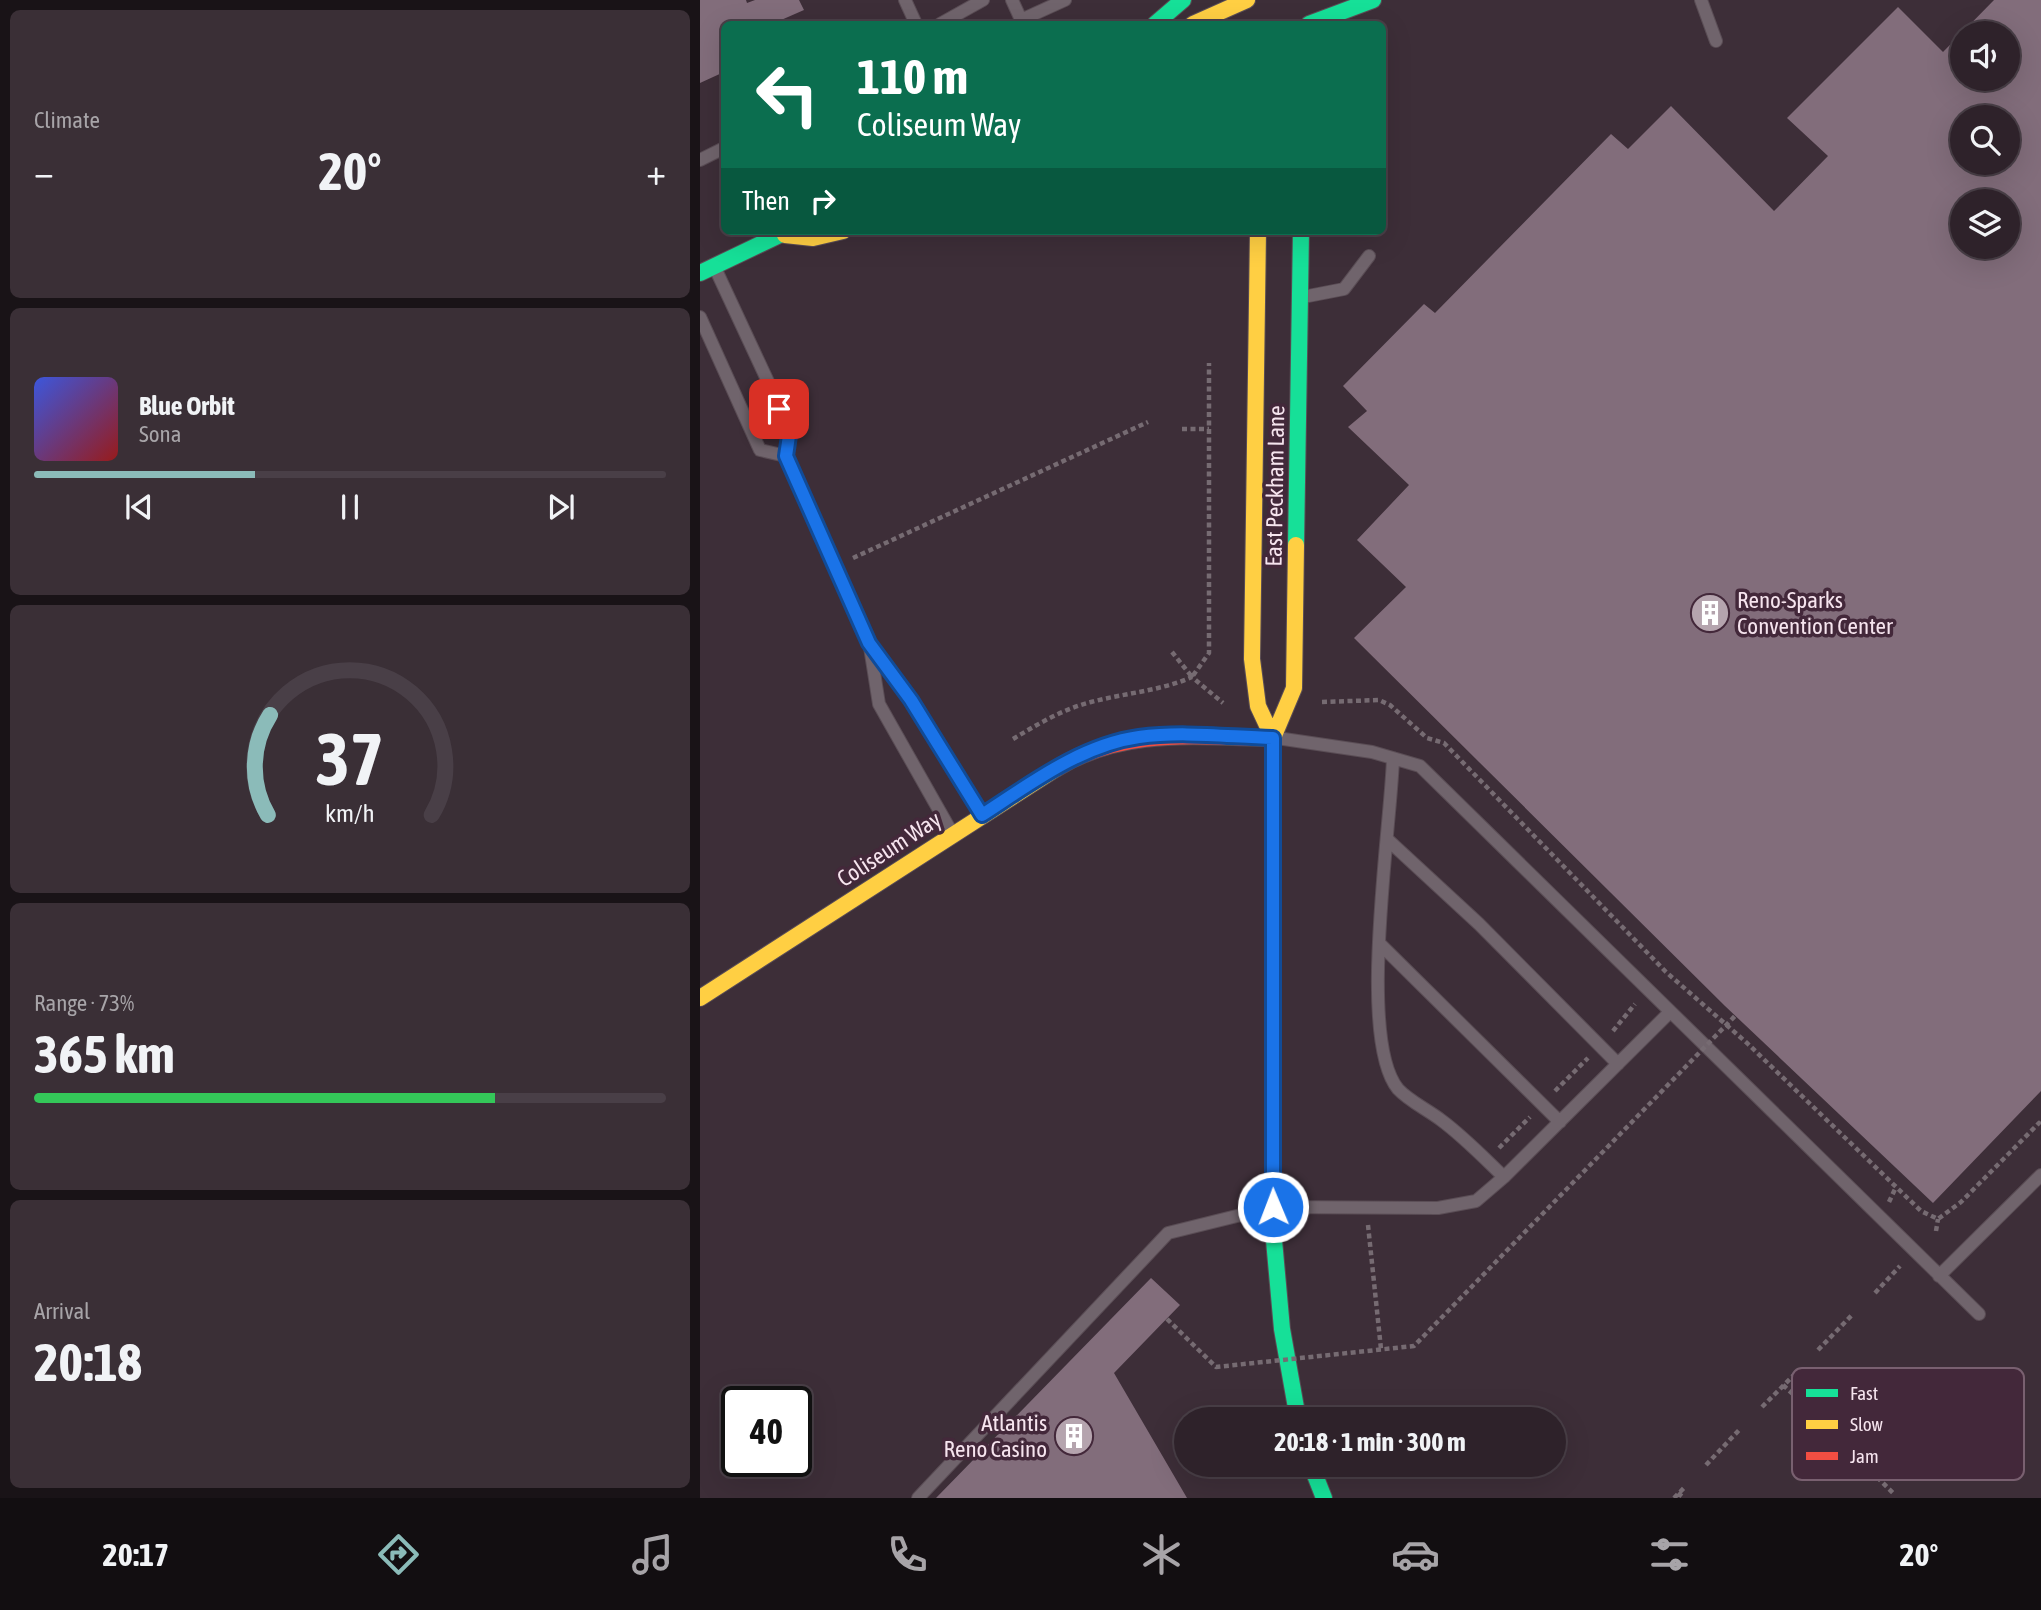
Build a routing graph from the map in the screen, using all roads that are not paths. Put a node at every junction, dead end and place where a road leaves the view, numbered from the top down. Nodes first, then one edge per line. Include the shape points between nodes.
1 (905, 0) edge
2 (983, 0) edge
3 (1012, 0) edge
4 (1065, 0) edge
5 (1183, 0) edge
6 (1247, 0) edge
7 (1373, 0) edge
8 (1701, 0) edge
9 (1305, 20) edge
10 (915, 21) edge
11 (945, 21) edge
12 (1022, 21) edge
13 (1024, 21) edge
14 (1159, 21) edge
15 (1200, 21) edge
16 (1717, 41) dead end
17 (721, 150) edge
18 (700, 160) edge
19 (782, 235) edge
20 (797, 235) edge
21 (826, 235) edge
22 (1258, 235) edge
23 (1301, 235) edge
24 (1369, 256) dead end
25 (704, 270) edge
26 (1300, 298) junction
27 (700, 317) edge
28 (786, 456) junction
29 (869, 643) junction
30 (1273, 738) junction
31 (1393, 758) junction
32 (982, 815) junction
33 (953, 835) junction
34 (1388, 840) junction
35 (1379, 943) junction
36 (700, 998) edge
37 (1670, 1012) junction
38 (1618, 1064) junction
39 (1560, 1122) junction
40 (2041, 1176) edge
41 (1504, 1177) junction
42 (1273, 1207) junction
43 (1939, 1276) junction
44 (1979, 1314) dead end
45 (1296, 1407) edge
46 (1316, 1477) edge
47 (918, 1498) edge
48 (1324, 1498) edge

1 - 10 lane
2 - 11 lane
3 - 12 lane
4 - 13 lane
5 - 14 street
6 - 15 street
7 - 9 street
8 - 16 lane
17 - 18 lane
19 - 25 street
20 - 21 street
22 - 30 street, East Peckham Lane via 1252,659 1258,706
23 - 26 street, East Peckham Lane
24 - 26 lane via 1344,289
25 - 28 lane via 790,429
26 - 30 street, East Peckham Lane via 1294,688
27 - 28 lane via 760,450
28 - 29 lane
29 - 32 lane via 911,700
29 - 33 lane via 879,704
30 - 31 lane
30 - 32 street, Coliseum Way via 1126,740 1061,765
30 - 42 street, East Peckham Lane
31 - 34 lane
31 - 37 lane via 1420,766
32 - 33 street, Coliseum Way
33 - 36 street, Coliseum Way
34 - 35 lane
34 - 38 lane
35 - 39 lane
35 - 41 lane via 1380,1026 1388,1070 1399,1090 1444,1122
37 - 38 lane
37 - 43 lane
38 - 39 lane
39 - 41 lane
40 - 43 lane
41 - 42 lane via 1476,1201 1438,1208
42 - 45 street, East Peckham Lane via 1282,1329
42 - 47 lane via 1168,1233
43 - 44 lane
46 - 48 street

